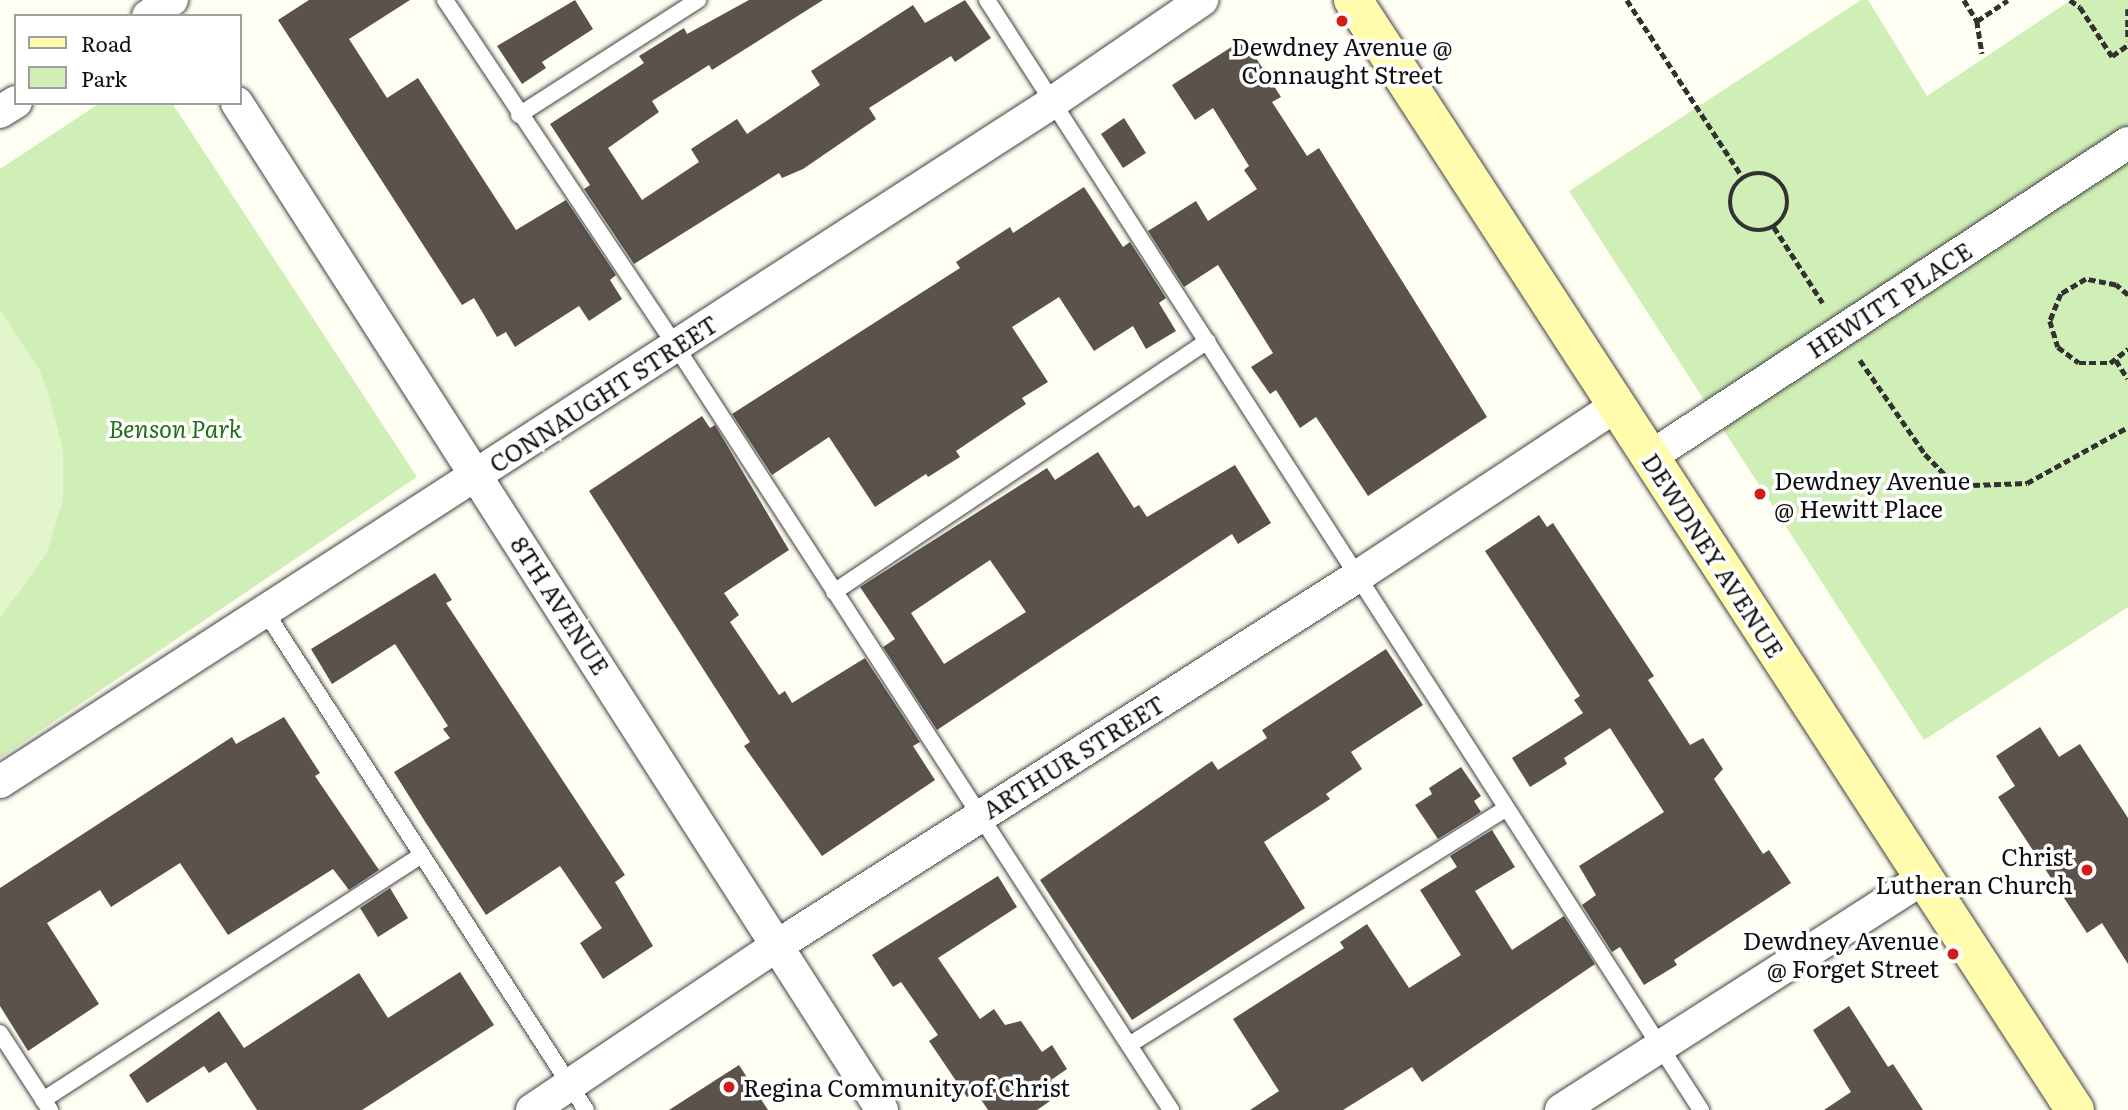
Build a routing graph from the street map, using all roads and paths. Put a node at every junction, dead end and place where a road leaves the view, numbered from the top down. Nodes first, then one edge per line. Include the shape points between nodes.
1 (445, 0) edge
2 (698, 0) edge
3 (987, 0) edge
4 (1202, 0) edge
5 (1353, 0) edge
6 (1627, 0) edge
7 (1964, 0) edge
8 (2008, 0) edge
9 (2070, 0) edge
10 (2128, 9) edge
11 (1977, 21) junction
12 (2128, 43) edge
13 (1982, 54) dead end
14 (1053, 102) junction
15 (238, 105) edge
16 (519, 115) junction
17 (2128, 143) edge
18 (1743, 178) junction
19 (1774, 227) junction
20 (2128, 295) edge
21 (1840, 331) junction
22 (1208, 341) junction
23 (675, 345) junction
24 (2128, 349) edge
25 (2116, 360) junction
26 (2128, 379) edge
27 (1616, 405) junction
28 (2128, 427) edge
29 (1650, 457) junction
30 (478, 475) junction
31 (1358, 576) junction
32 (834, 592) junction
33 (265, 611) junction
34 (0, 782) edge
35 (1505, 809) junction
36 (981, 814) junction
37 (422, 855) junction
38 (1924, 878) junction
39 (778, 945) junction
40 (0, 1033) edge
41 (1129, 1045) junction
42 (1659, 1048) junction
43 (578, 1098) edge
44 (46, 1105) edge
45 (532, 1110) edge
46 (882, 1110) edge
47 (1171, 1110) edge
48 (1561, 1110) edge
49 (1702, 1110) edge
50 (2076, 1110) edge

1 - 16 lane
2 - 16 lane
3 - 14 lane
4 - 14 street, CONNAUGHT STREET
5 - 27 main road, DEWDNEY AVENUE
6 - 18 path
7 - 11 path
8 - 11 path
9 - 12 path via 2080,7 2112,56
10 - 12 path
11 - 13 path
14 - 22 lane
14 - 23 street, CONNAUGHT STREET
15 - 30 street, 8TH AVENUE
16 - 23 lane
17 - 21 street, HEWITT PLACE
18 - 19 path via 1731,195 1734,218 1752,230
18 - 19 path via 1758,173 1783,187 1787,209
19 - 21 path
20 - 25 path via 2116,285 2086,279 2072,285 2053,308 2052,335 2067,357 2094,366
21 - 28 path via 1925,454 1945,475 1973,485 2027,484
21 - 29 street, HEWITT PLACE
22 - 31 lane
22 - 32 lane
23 - 30 street, CONNAUGHT STREET
23 - 32 lane
24 - 25 path
25 - 26 path
27 - 29 main road, DEWDNEY AVENUE
27 - 31 street, ARTHUR STREET
29 - 38 main road, DEWDNEY AVENUE
30 - 33 street, CONNAUGHT STREET
30 - 39 street, 8TH AVENUE
31 - 35 lane
31 - 36 street, ARTHUR STREET
32 - 36 lane
33 - 34 street, CONNAUGHT STREET
33 - 37 lane
35 - 41 lane
35 - 42 lane
36 - 39 street, ARTHUR STREET
36 - 41 lane
37 - 43 lane
37 - 44 lane
38 - 42 street
38 - 50 main road, DEWDNEY AVENUE
39 - 43 street, ARTHUR STREET
39 - 46 street, 8TH AVENUE
40 - 44 lane
41 - 47 lane
42 - 48 street
42 - 49 lane
43 - 45 street, ARTHUR STREET

